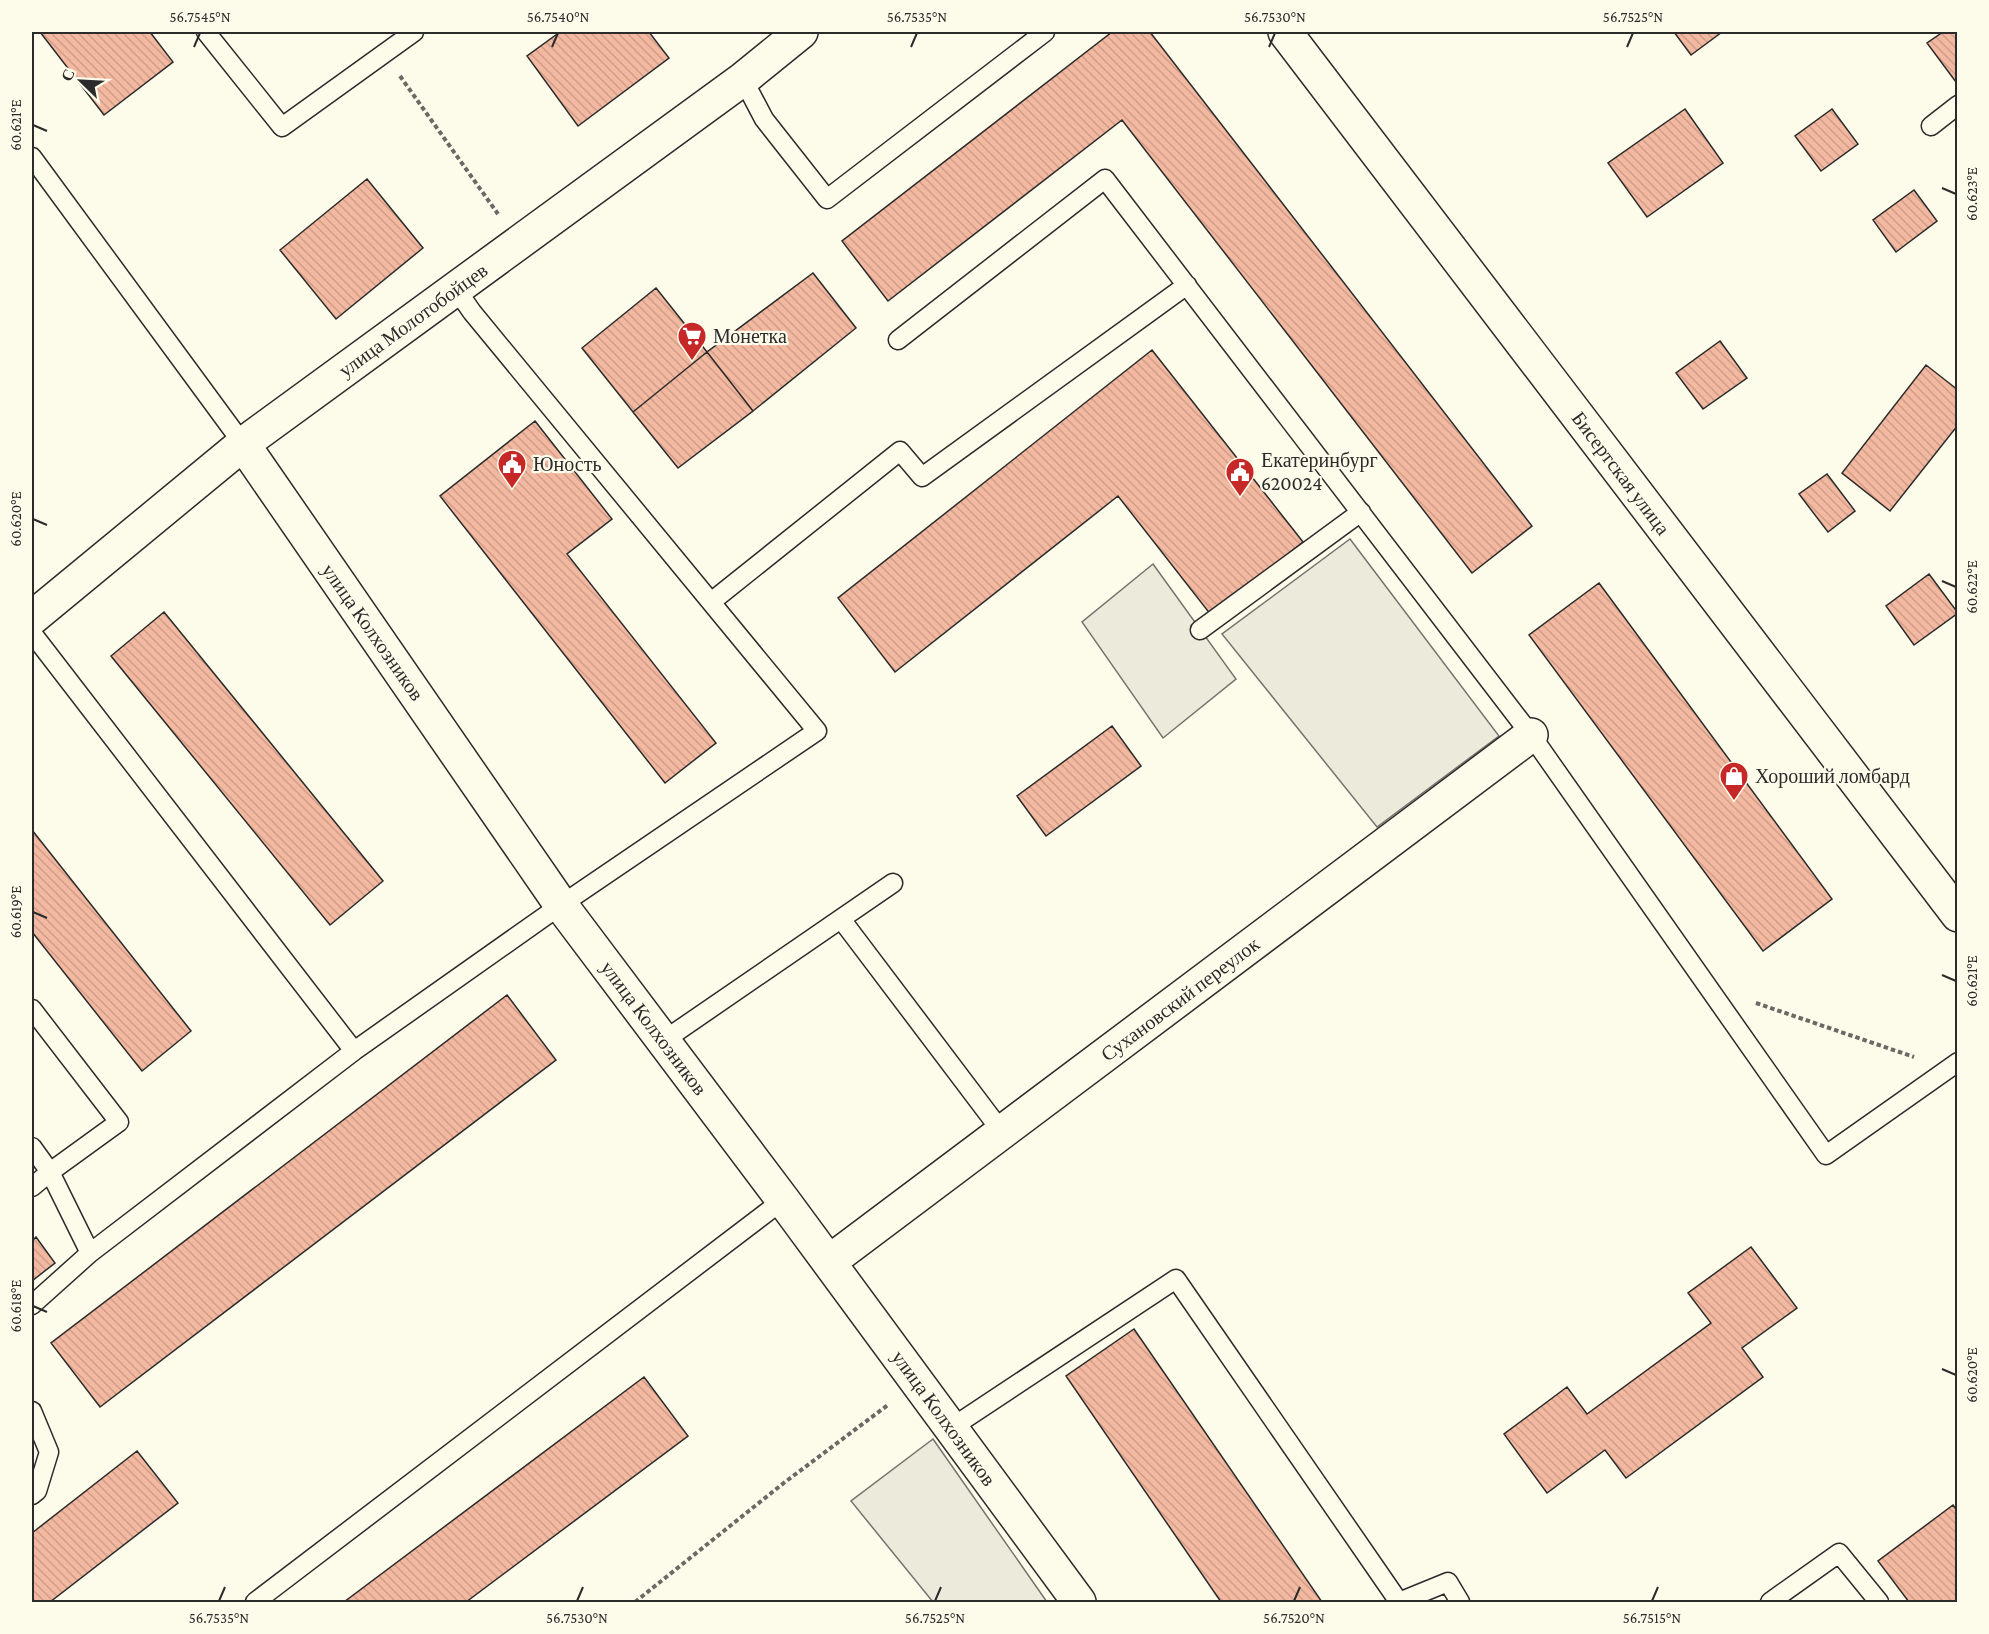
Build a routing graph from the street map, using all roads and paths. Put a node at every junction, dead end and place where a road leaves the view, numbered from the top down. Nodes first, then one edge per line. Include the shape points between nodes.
1 (206, 32) edge
2 (414, 32) edge
3 (1045, 32) edge
4 (1286, 32) edge
5 (788, 35) edge
6 (384, 54) junction
7 (743, 79) junction
8 (1958, 105) edge
9 (1932, 126) dead end
10 (32, 157) edge
11 (520, 242) junction
12 (1187, 285) junction
13 (456, 288) junction
14 (898, 340) dead end
15 (243, 444) junction
16 (1361, 512) junction
17 (711, 602) junction
18 (32, 618) edge
19 (1200, 630) dead end
20 (32, 633) edge
21 (1531, 735) junction
22 (893, 883) dead end
23 (561, 905) junction
24 (1958, 915) edge
25 (841, 919) junction
26 (1708, 986) junction
27 (32, 1009) edge
28 (663, 1041) junction
29 (354, 1052) junction
30 (1953, 1066) edge
31 (1002, 1132) junction
32 (32, 1147) edge
33 (50, 1172) junction
34 (32, 1186) edge
35 (783, 1200) junction
36 (90, 1253) junction
37 (829, 1262) junction
38 (32, 1305) edge
39 (918, 1383) junction
40 (32, 1411) edge
41 (951, 1428) junction
42 (32, 1495) edge
43 (255, 1602) edge
44 (635, 1602) edge
45 (1079, 1602) edge
46 (1460, 1602) edge
47 (1770, 1602) edge
48 (1879, 1602) edge

1 - 6 lane via 282,127
2 - 6 lane
3 - 7 lane via 826,199 764,120
4 - 24 street, Бисертская улица
5 - 7 street, улица Молотобойцев
6 - 11 path
7 - 11 street, улица Молотобойцев
8 - 9 lane
10 - 15 lane
11 - 13 street, улица Молотобойцев
12 - 14 lane via 1105,179
12 - 16 lane
12 - 17 lane via 922,477 900,451
13 - 15 street, улица Молотобойцев
13 - 17 lane
15 - 18 street, улица Молотобойцев
15 - 23 street, улица Колхозников
16 - 19 lane
16 - 21 lane
17 - 23 lane via 818,731
20 - 29 lane
21 - 26 lane
21 - 31 street, Сухановский переулок
22 - 25 lane
23 - 28 street, улица Колхозников
23 - 29 lane
25 - 28 lane
25 - 31 lane
26 - 30 path
26 - 30 lane via 1826,1155
27 - 33 lane via 119,1122
28 - 35 street, улица Колхозников
29 - 36 lane
31 - 37 street, Сухановский переулок
32 - 33 lane
33 - 34 lane
33 - 36 lane
35 - 37 street, улица Колхозников
35 - 43 lane
36 - 38 lane
37 - 39 street, улица Колхозников
39 - 41 street, улица Колхозников
39 - 44 path via 785,1482
40 - 42 lane via 49,1452 37,1491
41 - 45 street, улица Колхозников
41 - 46 lane via 1176,1279 1399,1602 1448,1582
47 - 48 lane via 1839,1553

